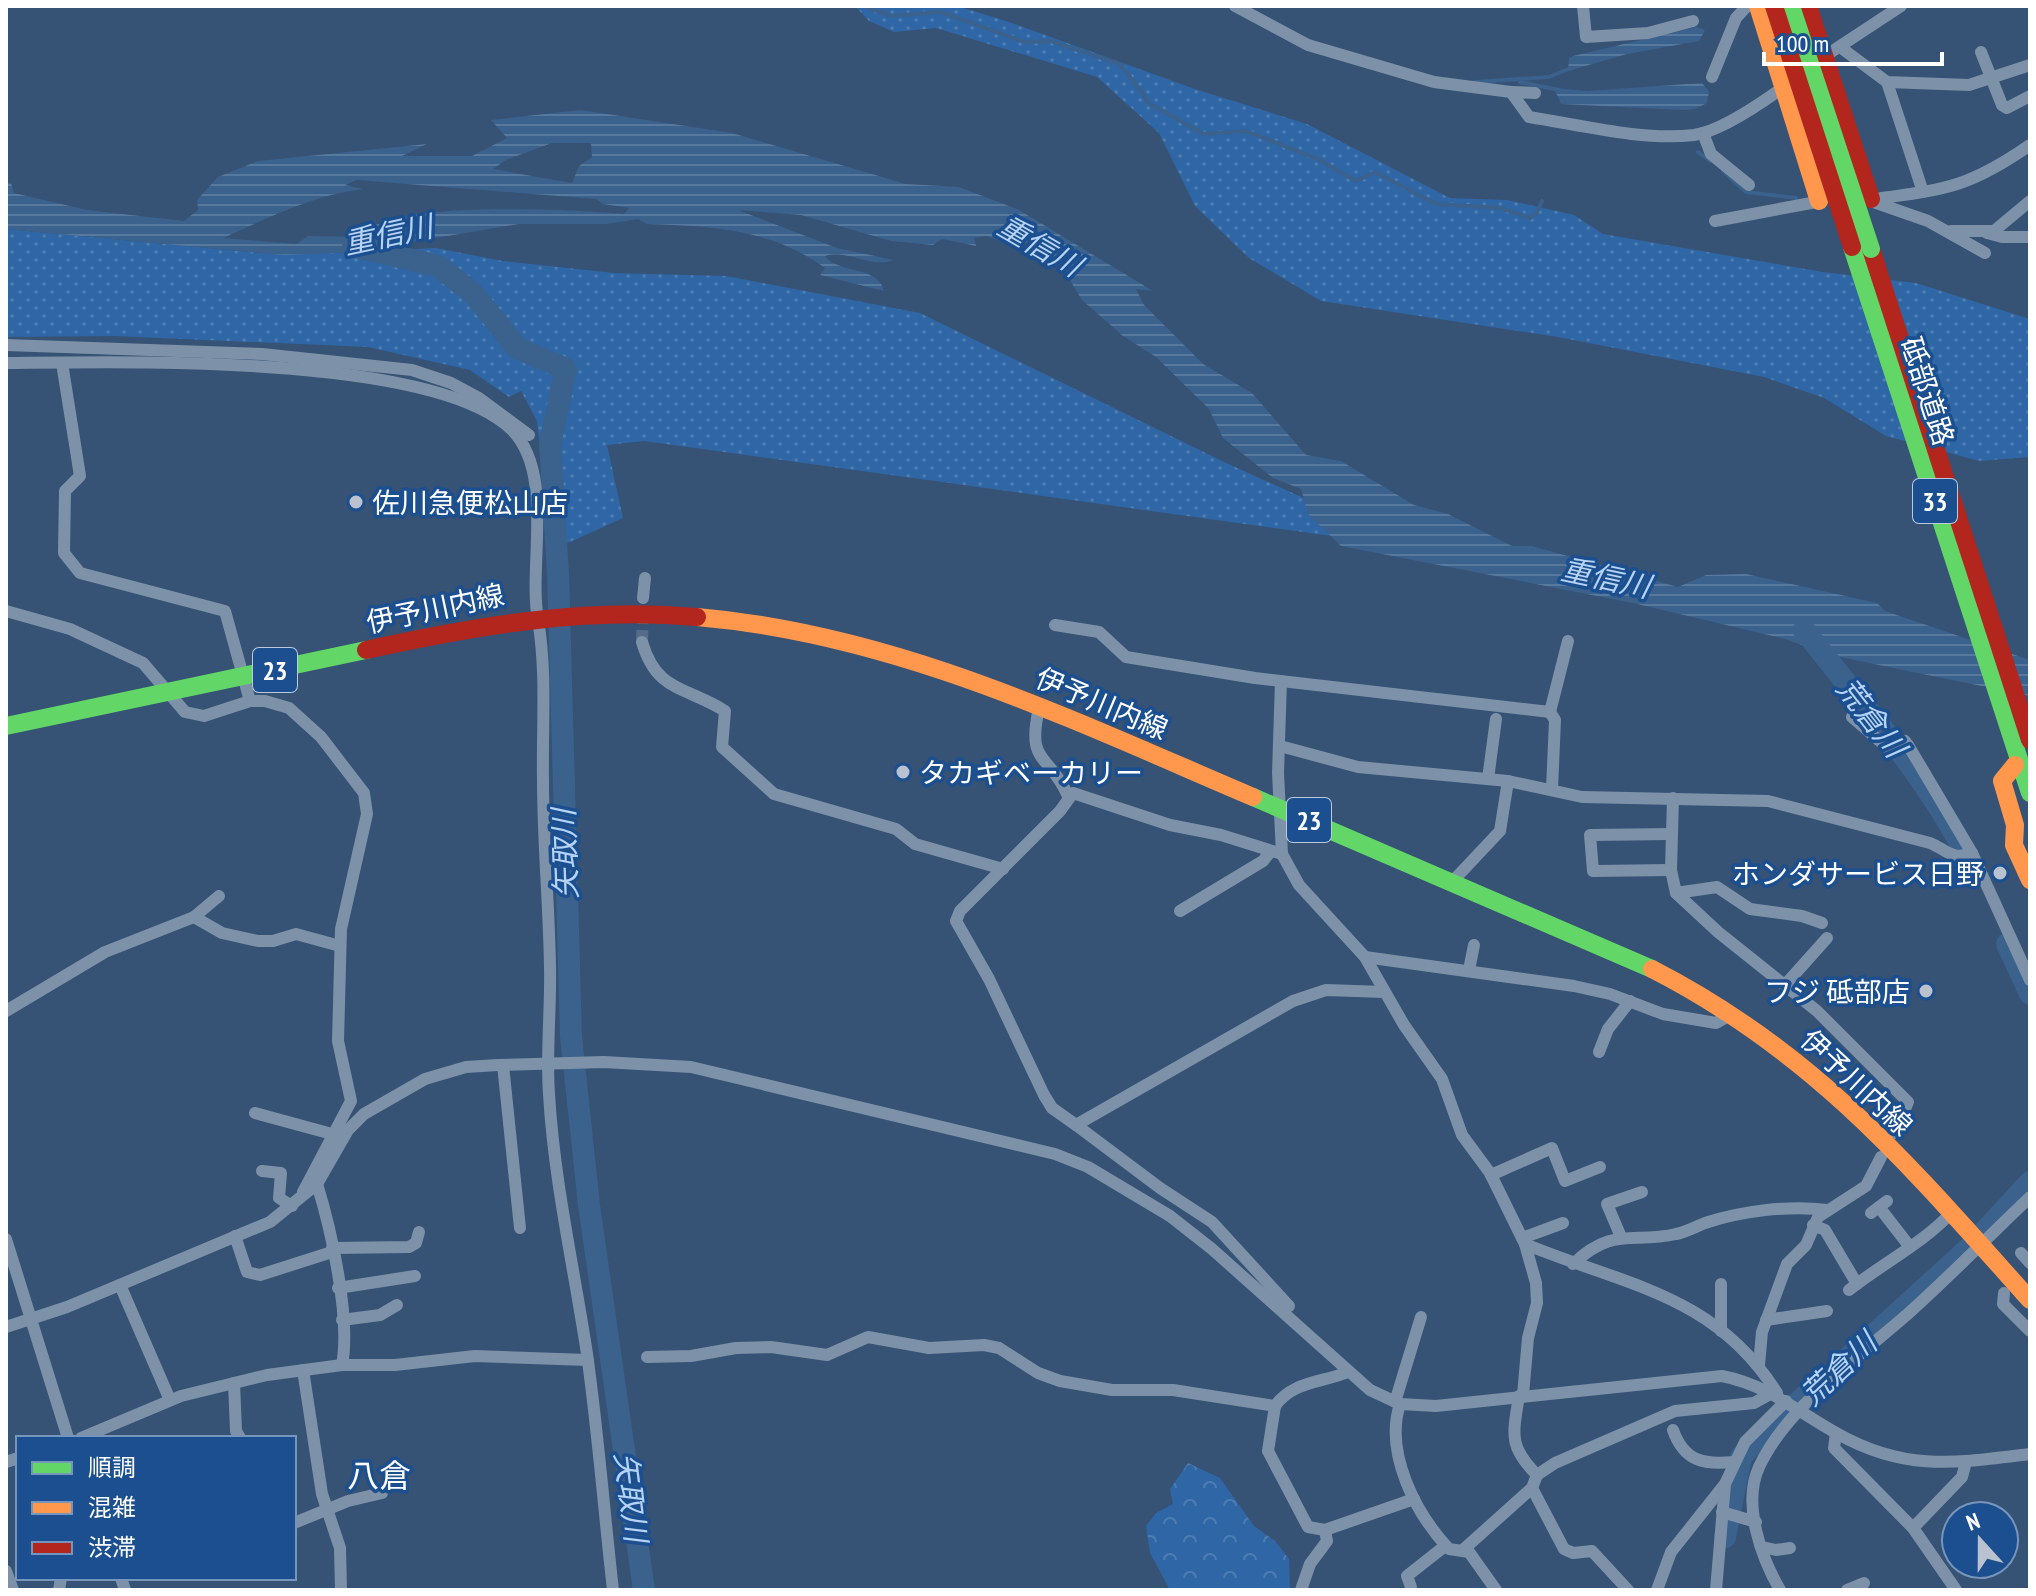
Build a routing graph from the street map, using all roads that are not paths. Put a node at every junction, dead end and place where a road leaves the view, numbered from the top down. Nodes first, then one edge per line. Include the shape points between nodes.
1 (1235, 6) edge
2 (1583, 6) edge
3 (1747, 6) edge
4 (1758, 6) edge
5 (1774, 6) edge
6 (1791, 6) edge
7 (1808, 6) edge
8 (1901, 6) edge
9 (1693, 21) dead end
10 (1832, 52) junction
11 (1981, 52) dead end
12 (2030, 65) edge
13 (1712, 77) dead end
14 (1990, 79) junction
15 (1887, 82) junction
16 (1784, 87) junction
17 (1511, 92) junction
18 (1535, 93) dead end
19 (2030, 96) edge
20 (1703, 133) junction
21 (2030, 145) edge
22 (1749, 185) dead end
23 (1926, 192) junction
24 (1871, 199) junction
25 (1819, 201) junction
26 (2030, 201) edge
27 (1715, 221) dead end
28 (1928, 221) junction
29 (1947, 232) junction
30 (1987, 233) junction
31 (2030, 237) edge
32 (1985, 253) dead end
33 (6, 345) edge
34 (6, 363) edge
35 (62, 363) junction
36 (527, 453) junction
37 (645, 578) dead end
38 (643, 598) tunnel mouth
39 (6, 611) edge
40 (540, 615) junction
41 (1055, 625) dead end
42 (1568, 641) dead end
43 (642, 642) tunnel mouth
44 (243, 677) junction
45 (1281, 681) junction
46 (171, 692) junction
47 (250, 701) junction
48 (1039, 708) junction
49 (1550, 712) junction
50 (1852, 717) dead end
51 (1496, 719) dead end
52 (6, 726) edge
53 (1280, 746) junction
54 (2019, 753) edge
55 (1488, 779) junction
56 (1508, 781) junction
57 (1552, 789) junction
58 (2030, 793) edge
59 (1068, 796) junction
60 (1673, 798) junction
61 (1279, 807) junction
62 (2025, 823) edge
63 (1672, 834) junction
64 (1276, 852) junction
65 (1968, 855) junction
66 (1003, 869) junction
67 (1671, 870) junction
68 (2030, 880) edge
69 (1452, 882) junction
70 (1676, 893) junction
71 (219, 896) dead end
72 (1180, 911) dead end
73 (194, 917) junction
74 (1822, 923) dead end
75 (1827, 938) dead end
76 (1474, 945) dead end
77 (340, 946) junction
78 (1365, 957) junction
79 (1469, 970) junction
80 (2030, 980) edge
81 (1785, 985) junction
82 (1384, 992) junction
83 (1630, 1001) junction
84 (6, 1011) edge
85 (1730, 1015) junction
86 (1599, 1052) dead end
87 (552, 1064) junction
88 (503, 1065) junction
89 (255, 1113) dead end
90 (1076, 1125) junction
91 (1895, 1133) dead end
92 (332, 1134) junction
93 (1881, 1157) dead end
94 (1600, 1167) dead end
95 (262, 1171) dead end
96 (1491, 1175) junction
97 (317, 1184) junction
98 (1642, 1192) dead end
99 (2030, 1197) edge
100 (296, 1202) junction
101 (1879, 1207) dead end
102 (1827, 1210) junction
103 (1954, 1216) junction
104 (1563, 1223) dead end
105 (1813, 1225) junction
106 (520, 1228) dead end
107 (419, 1232) dead end
108 (235, 1236) junction
109 (1621, 1237) junction
110 (6, 1239) edge
111 (1523, 1241) junction
112 (1980, 1245) junction
113 (1910, 1247) junction
114 (332, 1250) junction
115 (1573, 1264) junction
116 (415, 1276) dead end
117 (1721, 1284) dead end
118 (120, 1285) junction
119 (338, 1288) junction
120 (2004, 1293) dead end
121 (2030, 1300) edge
122 (397, 1305) dead end
123 (1827, 1311) dead end
124 (1421, 1317) dead end
125 (30, 1318) junction
126 (342, 1320) junction
127 (1766, 1320) junction
128 (6, 1327) edge
129 (1302, 1328) junction
130 (1721, 1331) junction
131 (2030, 1331) edge
132 (647, 1357) dead end
133 (588, 1360) junction
134 (342, 1365) junction
135 (1759, 1365) junction
136 (303, 1370) junction
137 (1348, 1372) junction
138 (234, 1383) junction
139 (1521, 1395) junction
140 (170, 1400) junction
141 (1788, 1402) junction
142 (1398, 1403) junction
143 (1275, 1406) junction
144 (1673, 1430) dead end
145 (1836, 1433) junction
146 (67, 1436) edge
147 (86, 1436) edge
148 (239, 1436) edge
149 (2030, 1454) edge
150 (1734, 1462) junction
151 (1966, 1462) junction
152 (1535, 1482) junction
153 (1725, 1484) junction
154 (382, 1493) dead end
155 (1414, 1499) junction
156 (328, 1509) junction
157 (1722, 1512) junction
158 (296, 1522) edge
159 (1756, 1522) junction
160 (1913, 1528) junction
161 (1325, 1530) junction
162 (1445, 1546) junction
163 (1762, 1547) junction
164 (1790, 1548) dead end
165 (1464, 1549) junction
166 (1864, 1583) dead end
167 (1411, 1587) dead end
168 (341, 1590) edge
169 (613, 1590) edge
170 (1301, 1590) edge
171 (1496, 1590) edge
172 (1628, 1590) edge
173 (1657, 1590) edge
174 (1716, 1590) edge
175 (1780, 1590) edge
176 (1847, 1590) edge
177 (1956, 1590) edge

1 - 17 street via 1308,45 1434,82
2 - 9 street via 1586,37 1648,33
3 - 13 street via 1736,18
4 - 16 main road
5 - 54 main road, 砥部道路 / 33, bridge
6 - 54 main road, 砥部道路 / 33, bridge
7 - 10 main road
8 - 10 street
10 - 15 street
10 - 16 street
10 - 24 main road
11 - 14 street
12 - 14 street
14 - 15 street via 1969,85
14 - 19 street via 2007,108
15 - 23 street
16 - 20 street
16 - 25 main road
17 - 18 street
17 - 20 street via 1529,117 1650,134
20 - 22 street via 1711,154
21 - 23 street via 1971,182
23 - 24 street
23 - 28 street via 1923,207
24 - 25 street
24 - 28 street
25 - 27 street
26 - 30 street via 2001,228
28 - 29 street
29 - 30 street
29 - 32 street
30 - 31 street
33 - 36 street via 262,354 412,370 451,383 529,431
34 - 35 street
35 - 36 street via 180,364 374,377 442,394 486,413 511,430
35 - 44 street via 80,476 65,491 64,553 80,573 225,611
36 - 40 street via 534,490
37 - 38 street
39 - 46 street via 96,639 143,663
40 - 44 main road, 伊予川内線 / 23
40 - 48 main road, 伊予川内線 / 23 via 701,616 845,638 939,666
40 - 87 street
41 - 45 street via 1099,632 1126,657
42 - 49 street
43 - 66 street via 662,681 725,711 722,747 774,794 896,829 915,844
44 - 46 main road, 伊予川内線 / 23
44 - 47 street
45 - 49 street
45 - 53 street
46 - 47 street via 194,716
46 - 52 main road, 伊予川内線 / 23
47 - 77 street via 289,708 321,737 364,793 366,824
48 - 59 street via 1035,749
48 - 61 main road, 伊予川内線 / 23
49 - 57 street via 1555,720
50 - 65 street via 1893,746 1905,741
51 - 55 street
53 - 55 street via 1358,767
53 - 61 street
54 - 58 main road, 砥部道路 / 33
54 - 62 main road, 33
55 - 56 street
56 - 57 street
56 - 69 street via 1500,831
57 - 60 street via 1582,797
59 - 64 street via 1079,793 1170,825
59 - 66 street via 1060,811
60 - 63 street
60 - 65 street via 1768,801 1930,843 1947,855
61 - 64 street
61 - 69 main road, 伊予川内線 / 23
62 - 68 main road via 2014,845
63 - 67 street
63 - 67 street via 1590,835 1589,851 1593,871
64 - 72 street
64 - 78 street
65 - 80 street
66 - 90 street via 956,921 1044,1095 1052,1108
67 - 70 street
69 - 85 main road, 伊予川内線 / 23 via 1648,967
70 - 74 street via 1717,887 1750,909
70 - 81 street
71 - 73 street
73 - 77 street via 222,933 258,941 296,934
73 - 84 street via 105,952
75 - 81 street
76 - 79 street
77 - 92 street via 338,1041 351,1101
78 - 79 street
78 - 82 street
79 - 83 street via 1574,986
81 - 91 street via 1908,1102
82 - 90 street via 1326,990 1293,1001
82 - 96 street via 1442,1079 1462,1135
83 - 85 street via 1663,1014 1716,1023
83 - 86 street via 1608,1029
85 - 103 main road, 伊予川内線 / 23 via 1804,1065
87 - 88 street
87 - 129 street via 691,1067 1055,1154 1088,1167 1170,1216
87 - 133 street via 552,1132
88 - 97 street via 446,1072 385,1099 348,1130
88 - 106 street
89 - 92 street
90 - 129 street via 1212,1222 1297,1315
92 - 100 street
93 - 102 street via 1866,1186
94 - 96 street via 1565,1181 1552,1148
95 - 100 street via 281,1173 279,1198
96 - 111 street
97 - 100 street
97 - 114 street via 331,1226
98 - 109 street via 1607,1204
99 - 112 street
100 - 108 street via 270,1222
101 - 113 street
102 - 105 street
102 - 109 street via 1792,1208 1665,1236
103 - 112 main road, 伊予川内線 / 23
103 - 113 street
104 - 111 street
105 - 113 street via 1825,1230 1853,1287
105 - 127 street via 1806,1245 1782,1273
107 - 114 street via 409,1247
108 - 114 street via 247,1272 260,1275
108 - 118 street
109 - 115 street via 1593,1248
110 - 125 street
111 - 115 street
111 - 139 street via 1537,1303
112 - 121 main road, 伊予川内線 / 23
112 - 141 street
114 - 119 street
115 - 130 street via 1664,1293
116 - 119 street
117 - 130 street
118 - 125 street
118 - 140 street
119 - 126 street
120 - 131 street via 2003,1304
122 - 126 street via 380,1315
123 - 127 street
124 - 142 street
125 - 128 street
125 - 146 street
126 - 134 street
127 - 135 street
129 - 137 street
130 - 135 street
132 - 143 street via 771,1347 827,1355 868,1337 929,1348 984,1345 1060,1381 1112,1390 1173,1390
133 - 134 street via 475,1356
133 - 169 street
134 - 136 street
135 - 141 street
136 - 138 street
136 - 156 street via 312,1443
137 - 142 street
137 - 143 street via 1296,1386
138 - 140 street
138 - 148 street
139 - 141 street via 1712,1376 1738,1379
139 - 142 street via 1436,1406
139 - 152 street via 1513,1442
140 - 147 street
141 - 145 street
141 - 150 street via 1745,1442
141 - 152 street via 1675,1411 1555,1463
141 - 159 street via 1759,1467 1753,1496
142 - 155 street via 1395,1434
143 - 161 street via 1268,1439 1274,1466 1308,1527
144 - 150 street via 1682,1452 1692,1459
145 - 151 street via 1896,1459
145 - 160 street via 1834,1448
149 - 151 street
150 - 153 street
151 - 160 street via 1962,1477
152 - 165 street
152 - 172 street via 1564,1549 1592,1551
153 - 157 street
153 - 173 street via 1671,1552
154 - 156 street
155 - 161 street
155 - 162 street
156 - 158 street
156 - 168 street via 340,1548
157 - 159 street
157 - 174 street
159 - 163 street
160 - 177 street
161 - 170 street via 1327,1541 1310,1564
162 - 165 street
162 - 167 street via 1407,1576
163 - 164 street
163 - 175 street
165 - 171 street
166 - 176 street

